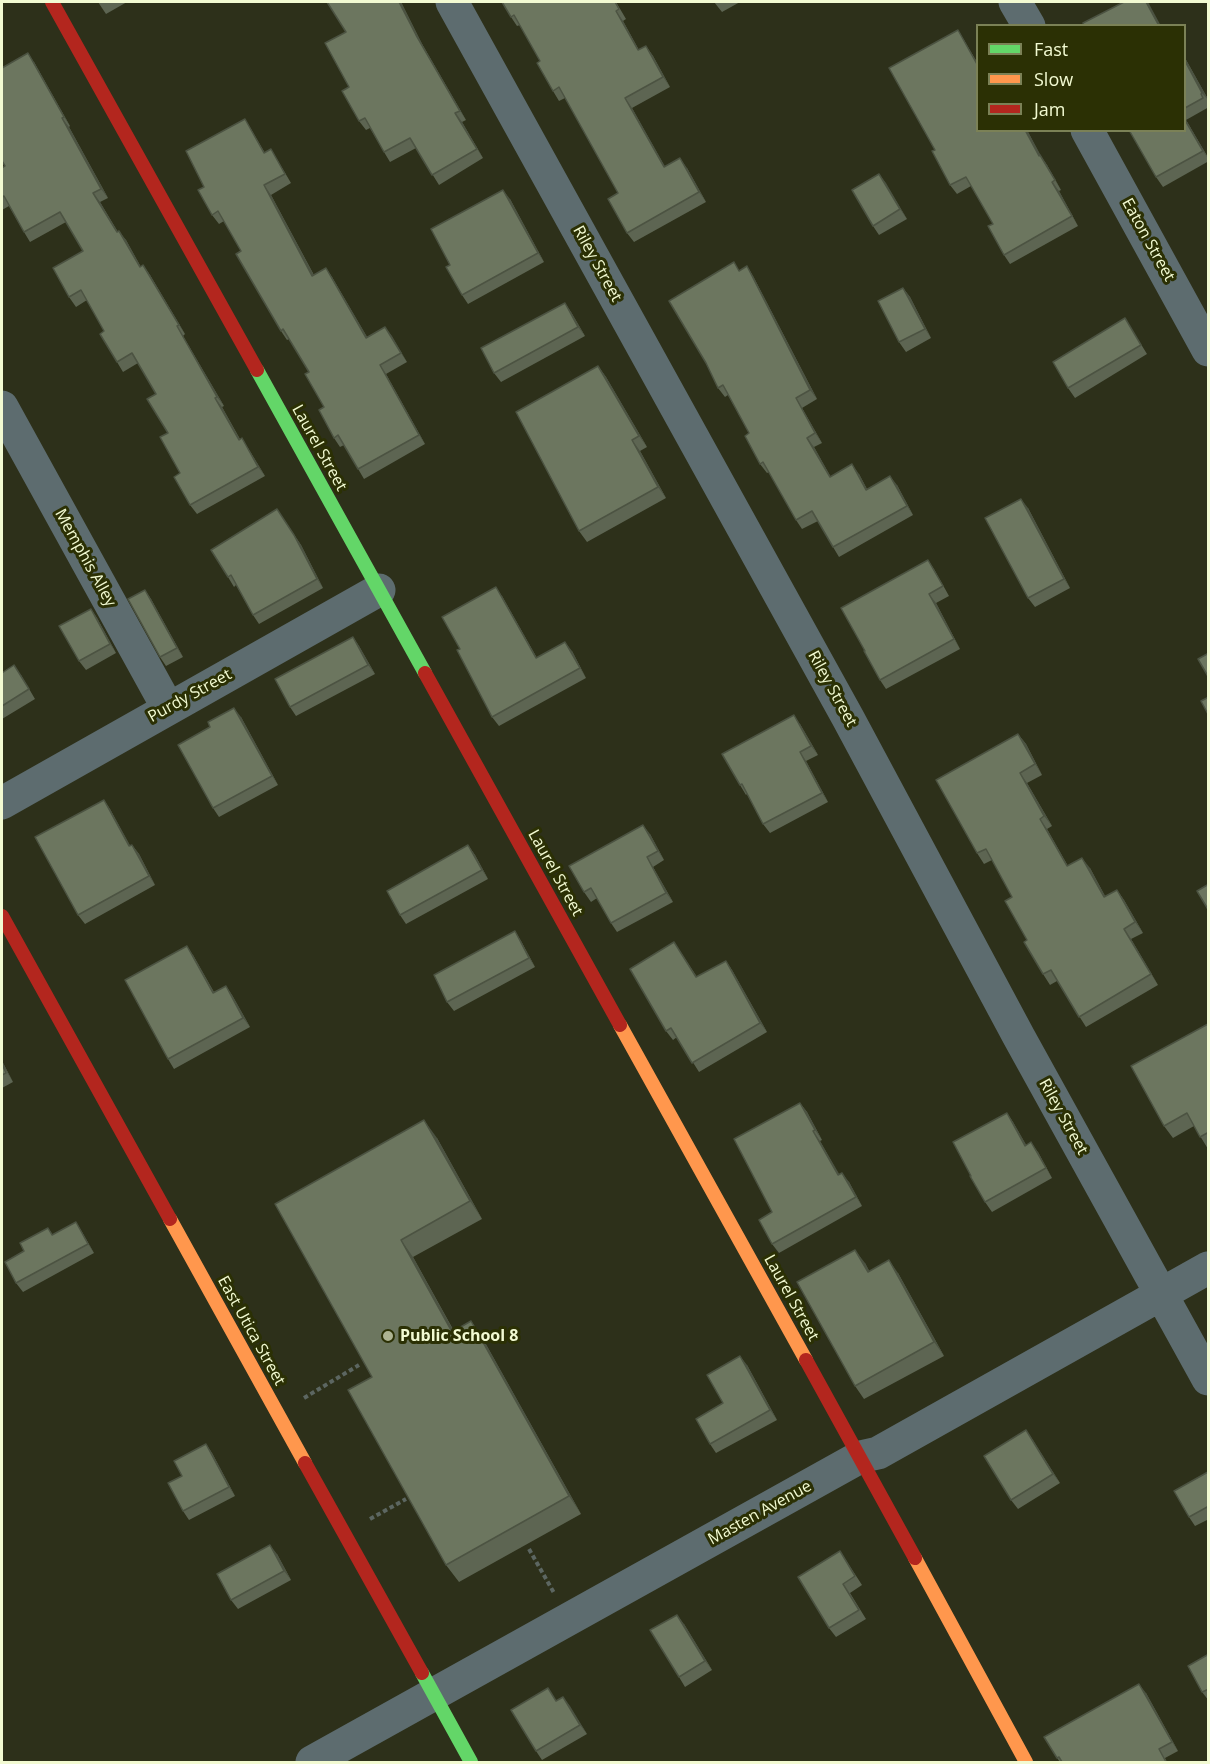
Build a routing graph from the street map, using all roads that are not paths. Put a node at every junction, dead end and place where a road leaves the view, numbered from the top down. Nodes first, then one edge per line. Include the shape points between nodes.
1 (52, 2) edge
2 (452, 2) edge
3 (1015, 2) edge
4 (1028, 24) edge
5 (1088, 132) edge
6 (1209, 350) edge
7 (2, 407) edge
8 (379, 590) junction
9 (168, 708) junction
10 (2, 803) edge
11 (2, 916) edge
12 (1209, 1268) edge
13 (1162, 1294) junction
14 (1209, 1379) edge
15 (860, 1457) junction
16 (434, 1695) junction
17 (312, 1762) edge
18 (471, 1762) edge
19 (1026, 1762) edge

1 - 8 street, Laurel Street
2 - 13 street, Riley Street
3 - 4 street
5 - 6 street, Eaton Street
7 - 9 street, Memphis Alley
8 - 9 street, Purdy Street
8 - 15 street, Laurel Street
9 - 10 street, Purdy Street
11 - 16 street, East Utica Street
12 - 13 street, Masten Avenue
13 - 14 street, Riley Street
13 - 15 street, Masten Avenue via 878,1453
15 - 16 street, Masten Avenue
15 - 19 street, Laurel Street
16 - 17 street, Masten Avenue
16 - 18 street, East Utica Street

